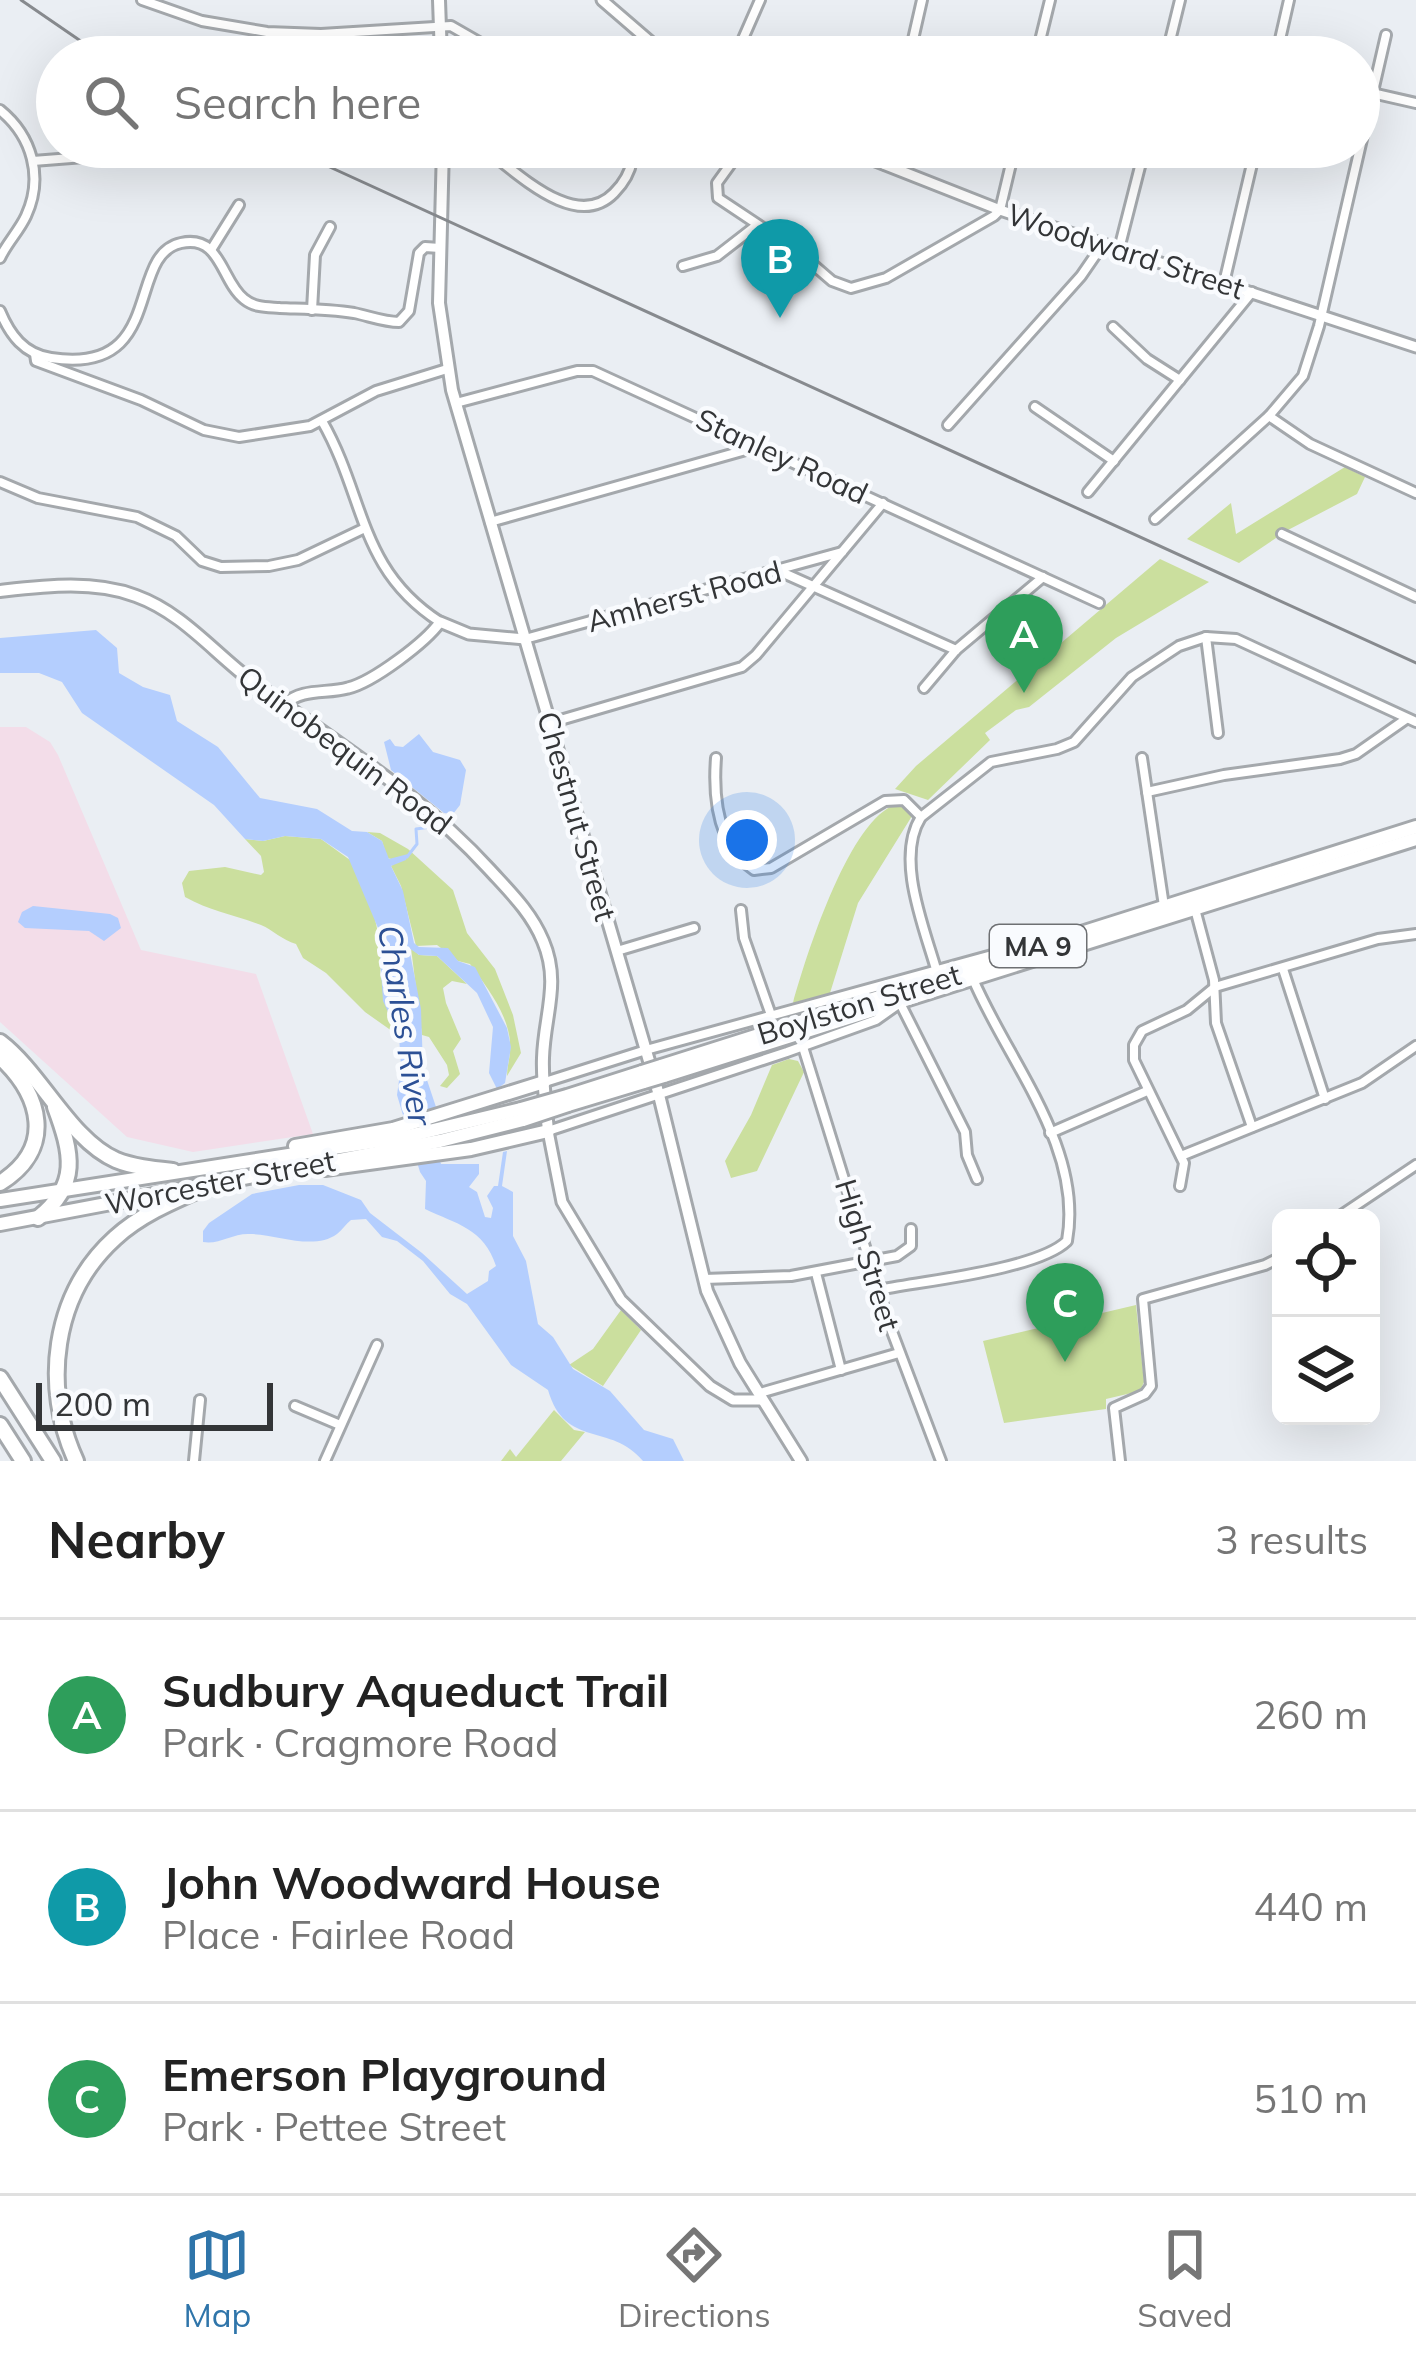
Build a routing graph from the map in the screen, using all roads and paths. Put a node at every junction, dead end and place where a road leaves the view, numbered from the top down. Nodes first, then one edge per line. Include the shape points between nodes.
1 (142, 0) edge
2 (439, 0) edge
3 (603, 0) edge
4 (760, 0) edge
5 (922, 0) edge
6 (1050, 0) edge
7 (1180, 0) edge
8 (1289, 0) edge
9 (440, 25) junction
10 (1386, 35) dead end
11 (440, 36) edge
12 (473, 36) edge
13 (644, 36) edge
14 (744, 36) edge
15 (914, 36) edge
16 (1041, 36) edge
17 (1171, 36) edge
18 (1281, 36) edge
19 (1380, 60) edge
20 (1380, 95) edge
21 (1416, 104) edge
22 (0, 110) edge
23 (33, 161) junction
24 (36, 161) edge
25 (442, 168) edge
26 (512, 168) edge
27 (630, 168) edge
28 (727, 168) edge
29 (893, 168) edge
30 (1010, 168) edge
31 (1139, 168) edge
32 (1251, 168) edge
33 (1355, 168) edge
34 (239, 205) dead end
35 (1000, 210) junction
36 (757, 225) junction
37 (331, 227) dead end
38 (1103, 244) junction
39 (440, 248) junction
40 (1118, 249) junction
41 (211, 250) junction
42 (0, 258) edge
43 (683, 266) dead end
44 (1224, 284) junction
45 (1252, 292) junction
46 (0, 310) edge
47 (312, 310) junction
48 (1321, 315) junction
49 (1113, 327) dead end
50 (1416, 346) edge
51 (35, 354) junction
52 (447, 369) junction
53 (1180, 380) junction
54 (456, 404) junction
55 (1035, 407) dead end
56 (1269, 416) junction
57 (322, 421) junction
58 (948, 424) dead end
59 (760, 446) junction
60 (1114, 461) junction
61 (0, 482) edge
62 (1088, 492) dead end
63 (1416, 493) edge
64 (883, 503) junction
65 (1155, 519) dead end
66 (490, 522) junction
67 (365, 528) junction
68 (1282, 534) dead end
69 (842, 552) junction
70 (778, 570) junction
71 (1043, 577) junction
72 (814, 586) junction
73 (0, 591) edge
74 (1416, 597) edge
75 (1099, 602) dead end
76 (440, 622) junction
77 (1206, 637) junction
78 (525, 639) junction
79 (956, 650) junction
80 (924, 688) dead end
81 (285, 704) junction
82 (1412, 720) edge
83 (550, 723) junction
84 (1218, 733) dead end
85 (716, 758) dead end
86 (1142, 758) dead end
87 (1147, 792) junction
88 (921, 817) junction
89 (1416, 827) edge
90 (1416, 839) edge
91 (1164, 906) junction
92 (1195, 909) junction
93 (741, 910) dead end
94 (694, 928) dead end
95 (1416, 934) edge
96 (1038, 946) junction
97 (616, 951) junction
98 (936, 969) junction
99 (1283, 969) junction
100 (973, 979) junction
101 (1215, 987) junction
102 (900, 1003) junction
103 (771, 1016) junction
104 (0, 1042) edge
105 (1416, 1046) edge
106 (803, 1047) junction
107 (646, 1050) junction
108 (0, 1057) edge
109 (663, 1071) junction
110 (544, 1082) junction
111 (1147, 1091) junction
112 (658, 1095) junction
113 (51, 1097) junction
114 (1325, 1099) junction
115 (1252, 1127) junction
116 (548, 1131) junction
117 (1050, 1133) junction
118 (438, 1135) junction
119 (405, 1142) junction
120 (1181, 1156) junction
121 (1416, 1165) edge
122 (173, 1171) junction
123 (977, 1179) dead end
124 (0, 1183) edge
125 (212, 1184) junction
126 (1180, 1186) dead end
127 (66, 1188) junction
128 (0, 1200) edge
129 (1350, 1209) edge
130 (38, 1217) junction
131 (0, 1224) edge
132 (911, 1229) dead end
133 (869, 1262) junction
134 (1272, 1262) edge
135 (816, 1272) junction
136 (704, 1279) junction
137 (878, 1290) junction
138 (377, 1345) dead end
139 (899, 1353) junction
140 (842, 1370) junction
141 (0, 1378) edge
142 (760, 1397) junction
143 (200, 1400) dead end
144 (295, 1406) dead end
145 (0, 1425) edge
146 (340, 1425) junction
147 (23, 1461) edge
148 (53, 1461) edge
149 (76, 1461) edge
150 (194, 1461) edge
151 (325, 1461) edge
152 (801, 1461) edge
153 (940, 1461) edge
154 (1120, 1461) edge

1 - 9 street via 267,32
2 - 9 main road
3 - 13 street
4 - 14 street
5 - 15 street
6 - 16 street
7 - 17 street
8 - 18 street
9 - 11 main road
9 - 12 street
10 - 19 street
20 - 21 street
22 - 23 street via 22,132
23 - 24 street
23 - 42 street via 29,209
25 - 39 main road, Chestnut Street
26 - 27 street via 580,208 611,196
28 - 36 street via 716,189 725,205
29 - 35 street, Woodward Street
30 - 35 street
31 - 40 street
32 - 44 street
33 - 48 street
34 - 41 street
35 - 36 street via 862,287 834,282
35 - 38 street, Woodward Street
36 - 43 street via 716,256
37 - 47 street via 315,255
38 - 40 street, Woodward Street
38 - 58 street
39 - 47 street via 419,253 410,311 399,322
39 - 52 main road, Chestnut Street
40 - 44 street, Woodward Street
41 - 47 street via 252,304
41 - 51 street via 186,242 161,254 137,320 117,346 77,359
44 - 45 street, Woodward Street
45 - 48 street, Woodward Street
45 - 53 street
46 - 51 street
48 - 50 street, Woodward Street
48 - 56 street via 1303,376
49 - 53 street
51 - 57 street via 52,370 220,435 275,434
52 - 54 main road, Chestnut Street
52 - 57 street via 376,391
53 - 60 street
54 - 59 street, Stanley Road via 593,370
54 - 66 main road, Chestnut Street
55 - 60 street
56 - 63 street
56 - 65 street
57 - 67 street
59 - 64 street, Stanley Road
59 - 66 street
60 - 62 street
61 - 67 street via 38,498 137,517 176,536 202,561 232,568 314,554
64 - 69 street
64 - 71 street, Stanley Road
66 - 78 main road, Chestnut Street
67 - 76 street via 392,581
68 - 74 street
69 - 70 street, Amherst Road
69 - 72 street
70 - 72 street
70 - 78 street, Amherst Road
71 - 75 street, Stanley Road
71 - 79 street
72 - 79 street
72 - 83 street via 736,670
73 - 81 main road, Quinobequin Road via 89,586 142,598
76 - 78 street via 469,634
76 - 81 street via 364,682
77 - 82 street via 1236,639
77 - 84 street
77 - 88 street via 1142,669 1074,742 991,762
78 - 83 main road, Chestnut Street
79 - 80 street
81 - 110 main road, Quinobequin Road via 441,818 528,913 553,975
82 - 87 street via 1340,759
83 - 97 main road, Chestnut Street
85 - 88 street via 723,827 754,870 771,868 885,800 904,800
86 - 87 street
87 - 91 street
88 - 98 street via 911,854
89 - 91 highway, Boylston Street / MA 9
90 - 92 highway, Boylston Street / MA 9
91 - 96 highway, Boylston Street / MA 9
92 - 100 highway, Boylston Street / MA 9
92 - 101 street
93 - 103 street
94 - 97 street
95 - 99 street
96 - 98 street
96 - 109 highway, Boylston Street / MA 9
97 - 107 main road, Chestnut Street
98 - 103 street
99 - 101 street
99 - 114 street
100 - 102 highway, Boylston Street / MA 9
100 - 117 street
101 - 111 street via 1137,1037 1133,1060
101 - 115 street via 1216,1023
102 - 106 street
102 - 109 highway, Boylston Street / MA 9
102 - 123 street via 964,1132
103 - 107 street
104 - 113 highway
105 - 114 street
106 - 112 street
106 - 133 street, High Street
107 - 110 street
107 - 112 main road, Chestnut Street
108 - 124 highway via 27,1086 37,1120 28,1156
109 - 118 highway, Boylston Street / MA 9, bridge
110 - 116 main road, Quinobequin Road
110 - 118 highway
111 - 117 street
111 - 120 street
112 - 116 street
112 - 136 main road, Chestnut Street
113 - 122 highway via 102,1152
113 - 127 highway via 67,1149
114 - 115 street
115 - 120 street
116 - 118 highway
116 - 142 street via 565,1208 621,1300 710,1386 734,1400
117 - 137 street via 1069,1226 1063,1246 994,1269
118 - 119 highway, Worcester Street / MA 9
118 - 119 highway
119 - 122 highway, Worcester Street / MA 9
119 - 125 highway, Worcester Street
120 - 126 street
121 - 129 street
122 - 127 highway, Worcester Street / MA 9
125 - 130 highway, Worcester Street
125 - 149 highway via 127,1228 76,1292 56,1376
127 - 128 highway, Worcester Street / MA 9
127 - 130 highway
130 - 131 highway, Worcester Street
132 - 133 street via 908,1250
133 - 135 street
133 - 137 street, High Street
134 - 154 street via 1143,1299 1151,1386 1114,1408
135 - 136 street
135 - 140 street
136 - 142 main road, Chestnut Street
137 - 139 street, High Street
138 - 146 street
139 - 140 street
139 - 153 street, High Street
140 - 142 street
141 - 148 highway
142 - 152 main road, Chestnut Street
143 - 150 street
144 - 146 street
145 - 147 highway
146 - 151 street

